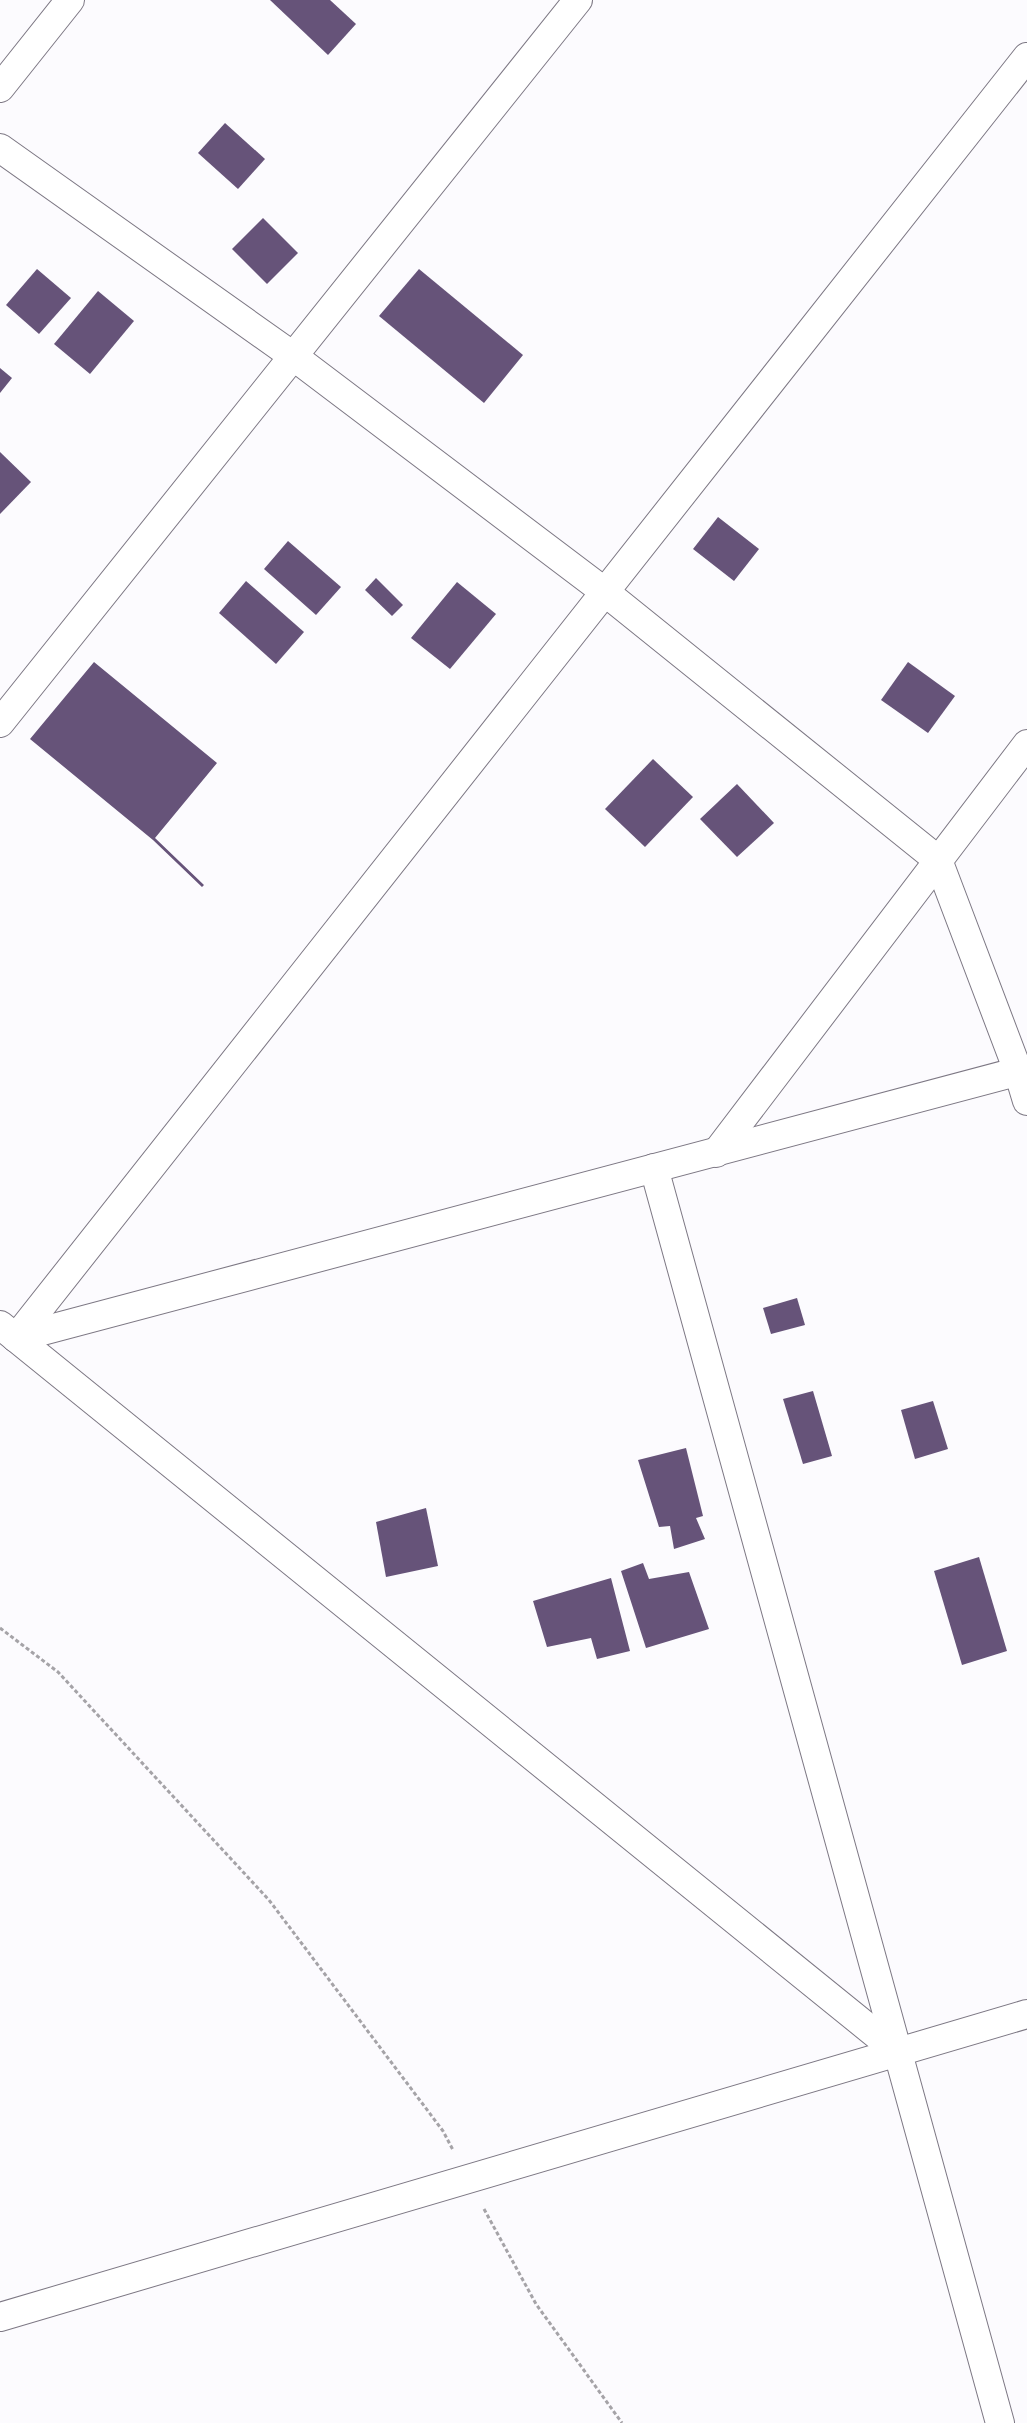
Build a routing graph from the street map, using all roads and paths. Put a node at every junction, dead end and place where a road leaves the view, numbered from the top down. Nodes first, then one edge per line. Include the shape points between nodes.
1 (70, 0) edge
2 (578, 0) edge
3 (1027, 57) edge
4 (0, 88) edge
5 (0, 148) edge
6 (293, 356) junction
7 (605, 592) junction
8 (0, 723) edge
9 (1027, 744) edge
10 (938, 860) junction
11 (1023, 1070) edge
12 (1027, 1101) edge
13 (716, 1153) junction
14 (654, 1168) junction
15 (8, 1331) edge
16 (0, 1628) edge
17 (1027, 2014) edge
18 (898, 2052) junction
19 (468, 2179) junction
20 (0, 2317) edge
21 (622, 2423) edge
22 (1000, 2423) edge

1 - 4 street
2 - 6 street
3 - 7 street
5 - 6 street
6 - 7 street
6 - 8 street
7 - 10 street
7 - 15 street
9 - 10 street
10 - 11 street
10 - 13 street
11 - 12 street
11 - 13 street
13 - 14 street
14 - 15 street
14 - 18 street
15 - 18 street
16 - 19 path via 58,1672 269,1900 443,2131
17 - 18 street
18 - 19 street
18 - 22 street
19 - 20 street
19 - 21 path via 536,2304

